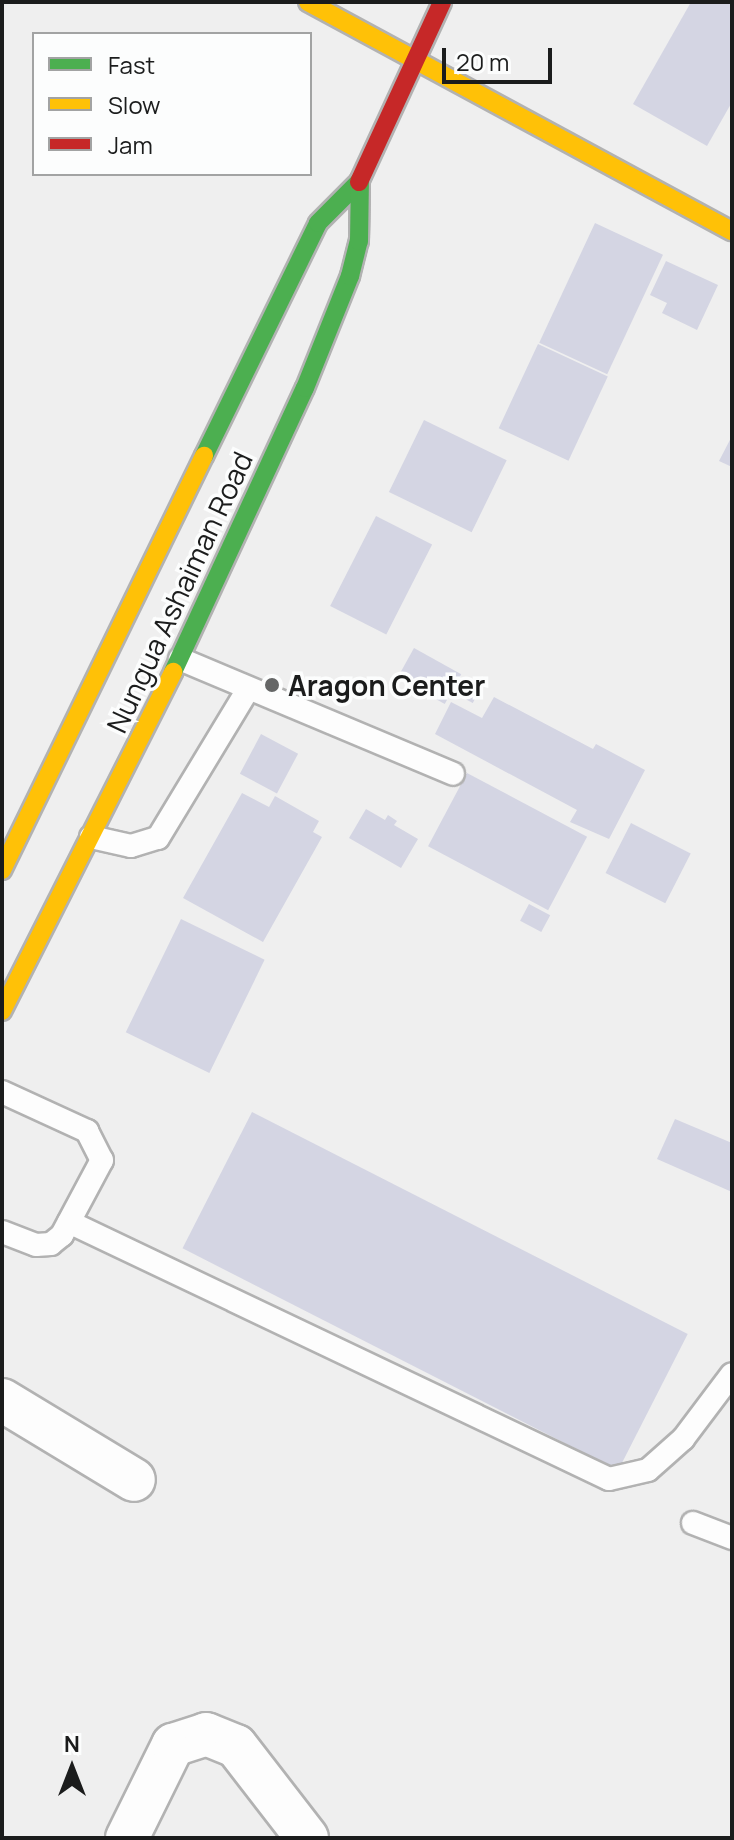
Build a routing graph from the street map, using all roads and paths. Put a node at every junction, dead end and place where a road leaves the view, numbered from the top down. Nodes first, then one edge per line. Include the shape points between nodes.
1 (308, 2) edge
2 (442, 2) edge
3 (415, 57) junction
4 (360, 180) junction
5 (732, 231) edge
6 (304, 250) junction
7 (350, 276) junction
8 (180, 659) junction
9 (249, 688) junction
10 (453, 774) dead end
11 (91, 837) junction
12 (2, 870) edge
13 (2, 1011) edge
14 (2, 1092) edge
15 (69, 1222) junction
16 (2, 1232) edge
17 (732, 1374) edge
18 (2, 1400) edge
19 (134, 1480) dead end
20 (693, 1523) dead end
21 (732, 1538) edge
22 (127, 1838) edge
23 (307, 1838) edge

1 - 3 main road
2 - 3 main road, Nungua Ashaiman Road
3 - 4 main road, Nungua Ashaiman Road
3 - 5 main road
4 - 6 main road, Nungua Ashaiman Road via 318,223
4 - 7 main road, Nungua Ashaiman Road via 359,241
6 - 7 main road
6 - 12 main road, Nungua Ashaiman Road
7 - 8 main road, Nungua Ashaiman Road via 265,478
8 - 9 lane
8 - 11 main road, Nungua Ashaiman Road
9 - 10 lane
9 - 11 lane via 158,838 131,846
11 - 13 main road, Nungua Ashaiman Road
14 - 15 lane via 87,1131 98,1145 102,1160
15 - 16 lane via 51,1244 36,1245
15 - 17 lane via 609,1479 648,1470 683,1439
18 - 19 street
20 - 21 lane
22 - 23 street via 173,1745 206,1734 236,1746

